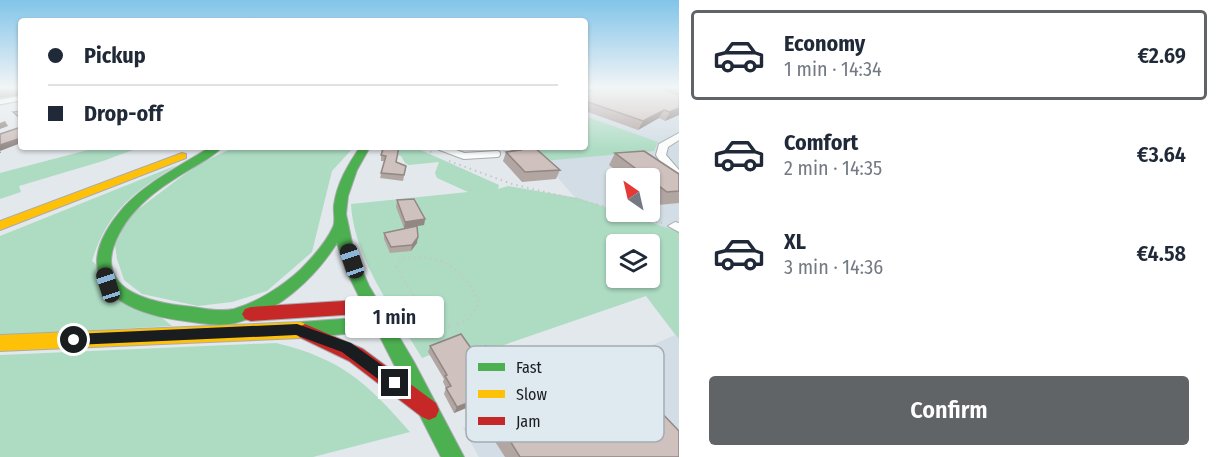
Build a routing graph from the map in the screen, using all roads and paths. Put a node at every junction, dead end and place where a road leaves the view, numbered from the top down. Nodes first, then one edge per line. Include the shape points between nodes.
1 (679, 136) edge
2 (161, 150) edge
3 (196, 150) edge
4 (212, 150) edge
5 (363, 150) edge
6 (426, 150) edge
7 (448, 150) edge
8 (497, 154) dead end
9 (436, 155) dead end
10 (444, 159) dead end
11 (106, 170) dead end
12 (679, 175) edge
13 (606, 206) edge
14 (659, 222) edge
15 (341, 225) junction
16 (0, 226) edge
17 (677, 227) edge
18 (374, 306) junction
19 (233, 316) junction
20 (383, 323) junction
21 (297, 330) junction
22 (424, 334) junction
23 (0, 343) edge
24 (394, 343) junction
25 (429, 410) junction
26 (453, 457) edge

1 - 12 street via 663,146 661,155
2 - 11 main road
3 - 16 main road
4 - 19 main road via 151,189 129,210 107,247 104,271 108,285 121,299 144,308 165,314
5 - 15 main road via 346,181
6 - 9 path
7 - 8 lane via 464,156
10 - 13 path via 508,186
14 - 17 path
15 - 18 main road via 352,261
15 - 19 main road via 319,264 307,275 282,294
18 - 19 main road
18 - 20 main road
20 - 21 main road
20 - 24 main road
21 - 23 main road
21 - 25 main road via 347,347
22 - 22 path via 467,320 478,310 479,303 472,287 451,267 434,258 415,255 402,259 397,267 429,322
22 - 24 path
24 - 25 main road
25 - 26 main road

